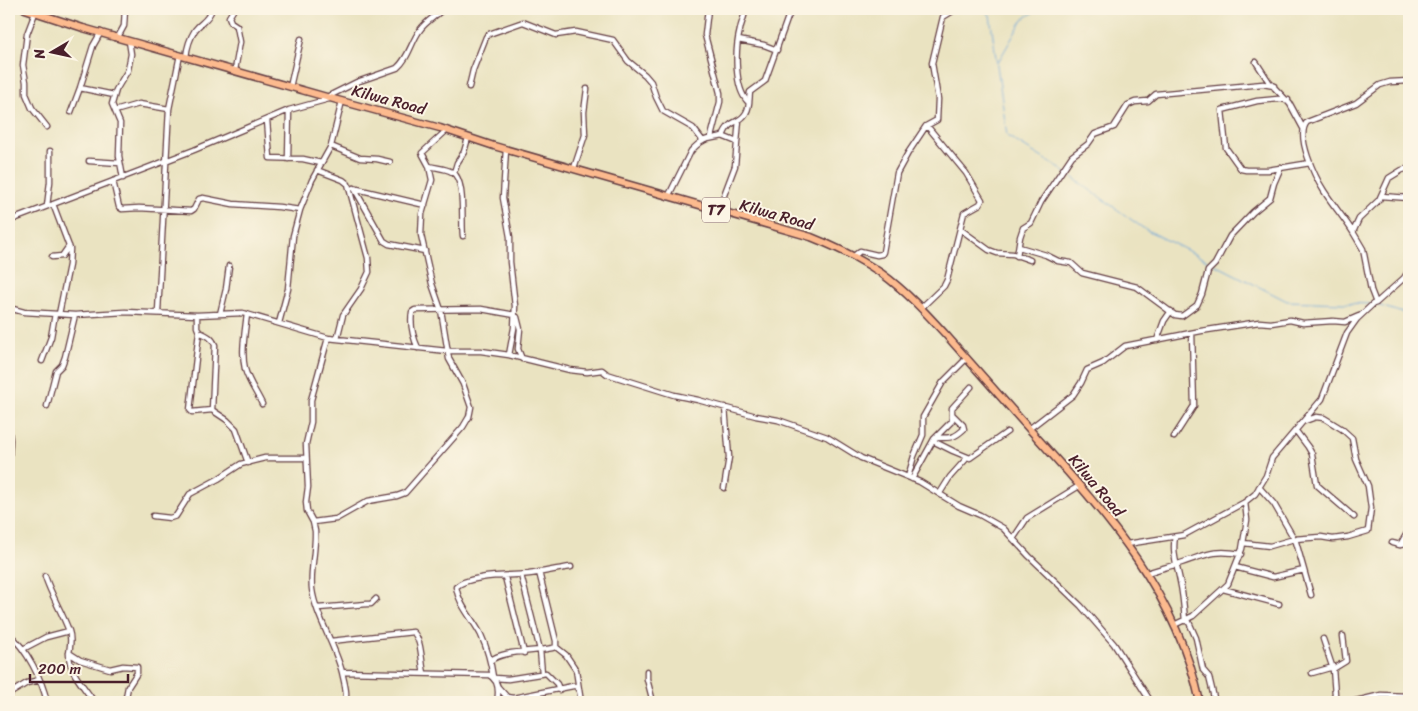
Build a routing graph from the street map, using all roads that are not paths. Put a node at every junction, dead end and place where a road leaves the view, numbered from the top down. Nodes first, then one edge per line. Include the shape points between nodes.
1 (25, 9) edge
2 (125, 9) edge
3 (212, 9) edge
4 (234, 9) edge
5 (444, 9) edge
6 (708, 9) edge
7 (793, 9) edge
8 (956, 9) edge
9 (745, 11) dead end
10 (35, 13) junction
11 (102, 32) junction
12 (118, 37) junction
13 (301, 39) dead end
14 (738, 40) junction
15 (129, 41) junction
16 (777, 50) junction
17 (183, 56) junction
18 (1256, 62) dead end
19 (234, 70) junction
20 (1409, 81) edge
21 (1274, 86) junction
22 (290, 87) junction
23 (469, 87) dead end
24 (80, 88) junction
25 (587, 89) dead end
26 (114, 95) junction
27 (329, 98) junction
28 (1288, 100) junction
29 (342, 101) junction
30 (748, 102) junction
31 (168, 109) junction
32 (289, 110) junction
33 (115, 111) junction
34 (71, 112) dead end
35 (267, 120) junction
36 (740, 120) junction
37 (928, 125) junction
38 (47, 127) dead end
39 (1304, 128) junction
40 (447, 130) junction
41 (722, 136) junction
42 (712, 137) junction
43 (468, 138) junction
44 (703, 140) junction
45 (737, 142) junction
46 (331, 146) junction
47 (506, 149) junction
48 (50, 151) dead end
49 (288, 159) junction
50 (166, 161) junction
51 (89, 162) dead end
52 (390, 162) dead end
53 (120, 163) junction
54 (321, 163) junction
55 (1310, 163) junction
56 (429, 166) junction
57 (1281, 167) junction
58 (574, 168) junction
59 (1409, 168) edge
60 (318, 170) junction
61 (454, 173) junction
62 (122, 178) junction
63 (113, 181) junction
64 (348, 184) junction
65 (354, 188) junction
66 (1381, 196) junction
67 (668, 197) junction
68 (1409, 198) edge
69 (53, 204) junction
70 (425, 205) junction
71 (47, 206) junction
72 (163, 209) junction
73 (300, 210) junction
74 (718, 211) junction
75 (9, 221) edge
76 (960, 229) junction
77 (1353, 232) junction
78 (463, 236) dead end
79 (69, 246) junction
80 (1019, 247) junction
81 (425, 251) junction
82 (854, 256) junction
83 (1017, 256) junction
84 (52, 257) dead end
85 (1030, 260) dead end
86 (228, 266) dead end
87 (1409, 270) edge
88 (515, 296) junction
89 (1376, 303) junction
90 (9, 308) edge
91 (921, 308) junction
92 (441, 310) junction
93 (1171, 311) junction
94 (158, 312) junction
95 (57, 314) junction
96 (75, 314) junction
97 (197, 314) junction
98 (220, 314) junction
99 (247, 314) junction
100 (515, 315) junction
101 (1360, 315) junction
102 (279, 323) junction
103 (199, 332) junction
104 (1192, 333) junction
105 (328, 338) junction
106 (337, 339) junction
107 (1157, 340) junction
108 (418, 348) junction
109 (447, 351) junction
110 (509, 356) junction
111 (967, 358) junction
112 (522, 359) junction
113 (42, 361) dead end
114 (971, 387) dead end
115 (262, 404) dead end
116 (47, 406) dead end
117 (725, 406) junction
118 (212, 410) junction
119 (952, 414) junction
120 (1304, 422) junction
121 (1030, 429) junction
122 (9, 430) edge
123 (1296, 431) junction
124 (1007, 432) dead end
125 (1174, 437) dead end
126 (934, 439) junction
127 (306, 458) junction
128 (967, 458) junction
129 (9, 461) edge
130 (248, 463) junction
131 (910, 478) junction
132 (1079, 486) junction
133 (1259, 487) junction
134 (724, 488) dead end
135 (940, 493) junction
136 (1245, 502) junction
137 (153, 516) dead end
138 (1354, 517) dead end
139 (313, 522) junction
140 (1409, 531) edge
141 (1175, 537) junction
142 (1013, 539) junction
143 (1294, 539) junction
144 (1243, 543) junction
145 (1392, 543) dead end
146 (1409, 543) edge
147 (1128, 544) junction
148 (1400, 544) junction
149 (1241, 554) junction
150 (1176, 564) junction
151 (571, 567) dead end
152 (1235, 567) junction
153 (1304, 570) junction
154 (539, 572) junction
155 (1147, 573) junction
156 (522, 575) junction
157 (45, 576) dead end
158 (505, 577) junction
159 (1224, 589) junction
160 (1311, 595) dead end
161 (376, 599) dead end
162 (1279, 604) dead end
163 (318, 608) junction
164 (1187, 620) junction
165 (1174, 626) junction
166 (69, 631) junction
167 (9, 634) edge
168 (1343, 636) dead end
169 (1323, 639) dead end
170 (331, 641) junction
171 (556, 647) junction
172 (23, 649) junction
173 (540, 650) junction
174 (524, 652) junction
175 (69, 654) junction
176 (490, 662) junction
177 (1333, 668) junction
178 (647, 670) dead end
179 (342, 672) junction
180 (424, 673) junction
181 (542, 673) junction
182 (1312, 673) dead end
183 (494, 678) junction
184 (39, 680) junction
185 (498, 686) junction
186 (559, 690) junction
187 (579, 691) junction
188 (9, 694) edge
189 (1409, 696) edge
190 (1368, 700) edge
191 (47, 702) edge
192 (93, 702) edge
193 (125, 702) edge
194 (345, 702) edge
195 (497, 702) edge
196 (581, 702) edge
197 (653, 702) edge
198 (1150, 702) edge
199 (1200, 702) edge
200 (1215, 702) edge
201 (1332, 702) edge
202 (1352, 702) edge
203 (1374, 702) edge
204 (1382, 702) edge

1 - 10 highway, Kilwa Road / T7
2 - 12 street via 124,26
3 - 17 street via 196,29
4 - 19 street via 229,17 238,26 240,42
5 - 27 street via 420,30 397,68 357,82
6 - 42 street via 705,34 720,93
7 - 16 street
8 - 37 street via 942,19 933,54 938,103 936,120
9 - 14 street
10 - 11 highway, Kilwa Road / T7
10 - 38 street via 27,34 23,65 26,94
11 - 12 highway, Kilwa Road / T7
11 - 24 street via 93,46
12 - 15 highway, Kilwa Road / T7
13 - 22 street
14 - 16 street
14 - 30 street via 737,72 742,95
15 - 17 highway, Kilwa Road / T7
15 - 26 street via 128,70
16 - 30 street via 765,81 752,90
17 - 19 highway, Kilwa Road / T7
17 - 31 street
18 - 21 street
19 - 22 highway, Kilwa Road / T7
20 - 39 street via 1380,84 1356,103 1307,122
21 - 28 street
21 - 80 street via 1263,84 1156,94 1148,101 1128,105 1114,126 1095,134 1069,159 1031,223 1023,228
22 - 27 highway, Kilwa Road / T7
23 - 44 street via 472,70 486,37 515,23 526,22 556,35 576,32 609,38 651,82 664,111 693,128
24 - 26 street
24 - 34 street
25 - 58 street via 585,135
26 - 33 street via 112,104
27 - 29 highway, Kilwa Road / T7
27 - 32 street
28 - 39 street
28 - 57 street via 1257,101 1221,112 1226,148 1239,167 1246,170
29 - 40 highway, Kilwa Road / T7
29 - 46 street
30 - 36 street
31 - 33 street via 138,104
31 - 50 street
32 - 35 street
32 - 49 street
33 - 53 street via 120,123
35 - 49 street via 269,156
35 - 50 street
36 - 41 street via 728,126
36 - 45 street
37 - 76 street via 982,197 980,204 964,212
37 - 82 street via 897,174 883,253 877,255 862,251
39 - 55 street
40 - 43 highway, Kilwa Road / T7
40 - 56 street via 423,151
41 - 42 street
41 - 45 street
42 - 44 street
43 - 47 highway, Kilwa Road / T7
43 - 61 street
44 - 67 street via 691,152
45 - 74 street via 735,166
46 - 52 street via 360,158
46 - 54 street
47 - 58 highway, Kilwa Road / T7
47 - 88 street via 503,198
48 - 71 street
49 - 54 street
50 - 62 street
50 - 72 street
51 - 53 street
53 - 62 street
54 - 60 street
55 - 57 street
55 - 77 street via 1323,189
56 - 61 street
56 - 70 street via 432,180
57 - 93 street via 1270,198 1236,229 1209,269 1197,305 1182,316
58 - 67 highway, Kilwa Road / T7
59 - 66 street via 1389,178
60 - 64 street
60 - 73 street
61 - 78 street via 462,192
62 - 63 street
63 - 69 street
63 - 72 street via 120,208
64 - 65 street
64 - 106 street via 369,272 343,315
65 - 70 street
65 - 81 street via 384,241
66 - 68 street
66 - 77 street via 1359,219
67 - 74 highway, Kilwa Road / T7
69 - 71 street
69 - 79 street
70 - 81 street via 420,228
71 - 75 street
72 - 73 street via 191,211 203,198
72 - 94 street
73 - 102 street via 293,236 288,289
74 - 82 highway, Kilwa Road / T7 via 811,237
76 - 83 street via 989,250
76 - 91 street via 947,280
77 - 89 street via 1364,249
79 - 84 street via 64,255
79 - 95 street via 69,265
80 - 83 street
80 - 93 street via 1071,263 1082,273 1137,287
81 - 92 street
82 - 91 highway, Kilwa Road / T7 via 883,274
83 - 85 street
86 - 98 street
87 - 89 street
88 - 100 street
88 - 112 street via 520,328 518,348
89 - 101 street
90 - 95 street
91 - 111 highway, Kilwa Road / T7
92 - 100 street via 481,309
92 - 108 street via 412,312
92 - 109 street
93 - 107 street
94 - 96 street
94 - 97 street
95 - 96 street
95 - 113 street
96 - 116 street via 67,352 56,371
97 - 98 street
97 - 103 street
98 - 99 street
99 - 102 street
99 - 115 street via 245,368
100 - 110 street
101 - 104 street via 1345,322 1261,322
101 - 120 street via 1342,343 1322,399
102 - 105 street
103 - 118 street via 210,337 215,345
103 - 118 street via 190,410 195,413
104 - 107 street
104 - 125 street via 1194,406
105 - 106 street
105 - 127 street via 311,400 312,422
106 - 108 street
107 - 121 street via 1125,346 1103,363 1087,370 1073,395
108 - 109 street
109 - 110 street via 481,351
109 - 139 street via 471,407 463,427 405,493 368,501 336,520
110 - 112 street
111 - 121 highway, Kilwa Road / T7
111 - 131 street via 940,387 923,416 923,435 914,456
112 - 117 street via 570,370 602,370 674,396
114 - 119 street via 952,408
117 - 131 street via 778,420 827,438 861,458
117 - 134 street via 730,457
118 - 130 street via 236,429
119 - 126 street via 952,420
119 - 126 street via 964,429 952,438
120 - 123 street
120 - 143 street via 1316,417 1324,418 1352,438 1356,459 1368,486 1370,523 1368,531 1348,538
121 - 132 highway, Kilwa Road / T7
122 - 129 street
123 - 133 street via 1272,458
123 - 138 street via 1311,452 1317,485
124 - 128 street
126 - 128 street
126 - 131 street
127 - 130 street via 265,458
127 - 139 street via 306,502 308,516
128 - 135 street
130 - 137 street via 190,494 176,516
131 - 135 street
132 - 142 street via 1027,518
132 - 147 highway, Kilwa Road / T7
133 - 136 street
133 - 143 street via 1274,504
135 - 142 street via 1000,526
136 - 141 street
136 - 144 street via 1247,520
139 - 163 street via 316,541 312,589
140 - 148 street
141 - 147 street
141 - 150 street
142 - 198 street via 1108,635
143 - 144 street via 1270,546
143 - 153 street
144 - 149 street
145 - 148 street
146 - 148 street
147 - 155 highway, Kilwa Road / T7
149 - 150 street via 1208,552
149 - 152 street
150 - 155 street
150 - 164 street
151 - 154 street
152 - 153 street via 1273,577
152 - 159 street
153 - 160 street
154 - 156 street
154 - 171 street
155 - 165 highway, Kilwa Road / T7
156 - 158 street
156 - 173 street
157 - 166 street
158 - 174 street
158 - 176 street via 471,580 456,587 481,635
159 - 162 street
159 - 164 street
161 - 163 street via 367,604
163 - 170 street
164 - 165 street
164 - 200 street via 1196,638 1203,670 1209,676
165 - 199 highway, Kilwa Road / T7
166 - 172 street via 46,637
166 - 175 street via 72,643
167 - 172 street
168 - 177 street via 1346,661
169 - 177 street
170 - 179 street
170 - 180 street via 413,632
171 - 173 street
171 - 187 street via 576,670
172 - 184 street
173 - 174 street
173 - 181 street
174 - 176 street via 497,657
175 - 192 street via 75,676
175 - 193 street via 110,669 137,667
176 - 183 street
177 - 182 street
177 - 201 street via 1335,694
178 - 197 street via 646,679
179 - 180 street
179 - 194 street
180 - 183 street via 486,674
181 - 183 street
181 - 186 street via 548,673
183 - 185 street
184 - 188 street
184 - 191 street
185 - 186 street via 507,697 513,698
185 - 195 street
186 - 187 street via 574,686
187 - 196 street
189 - 190 street via 1384,694
190 - 202 street
203 - 204 street

